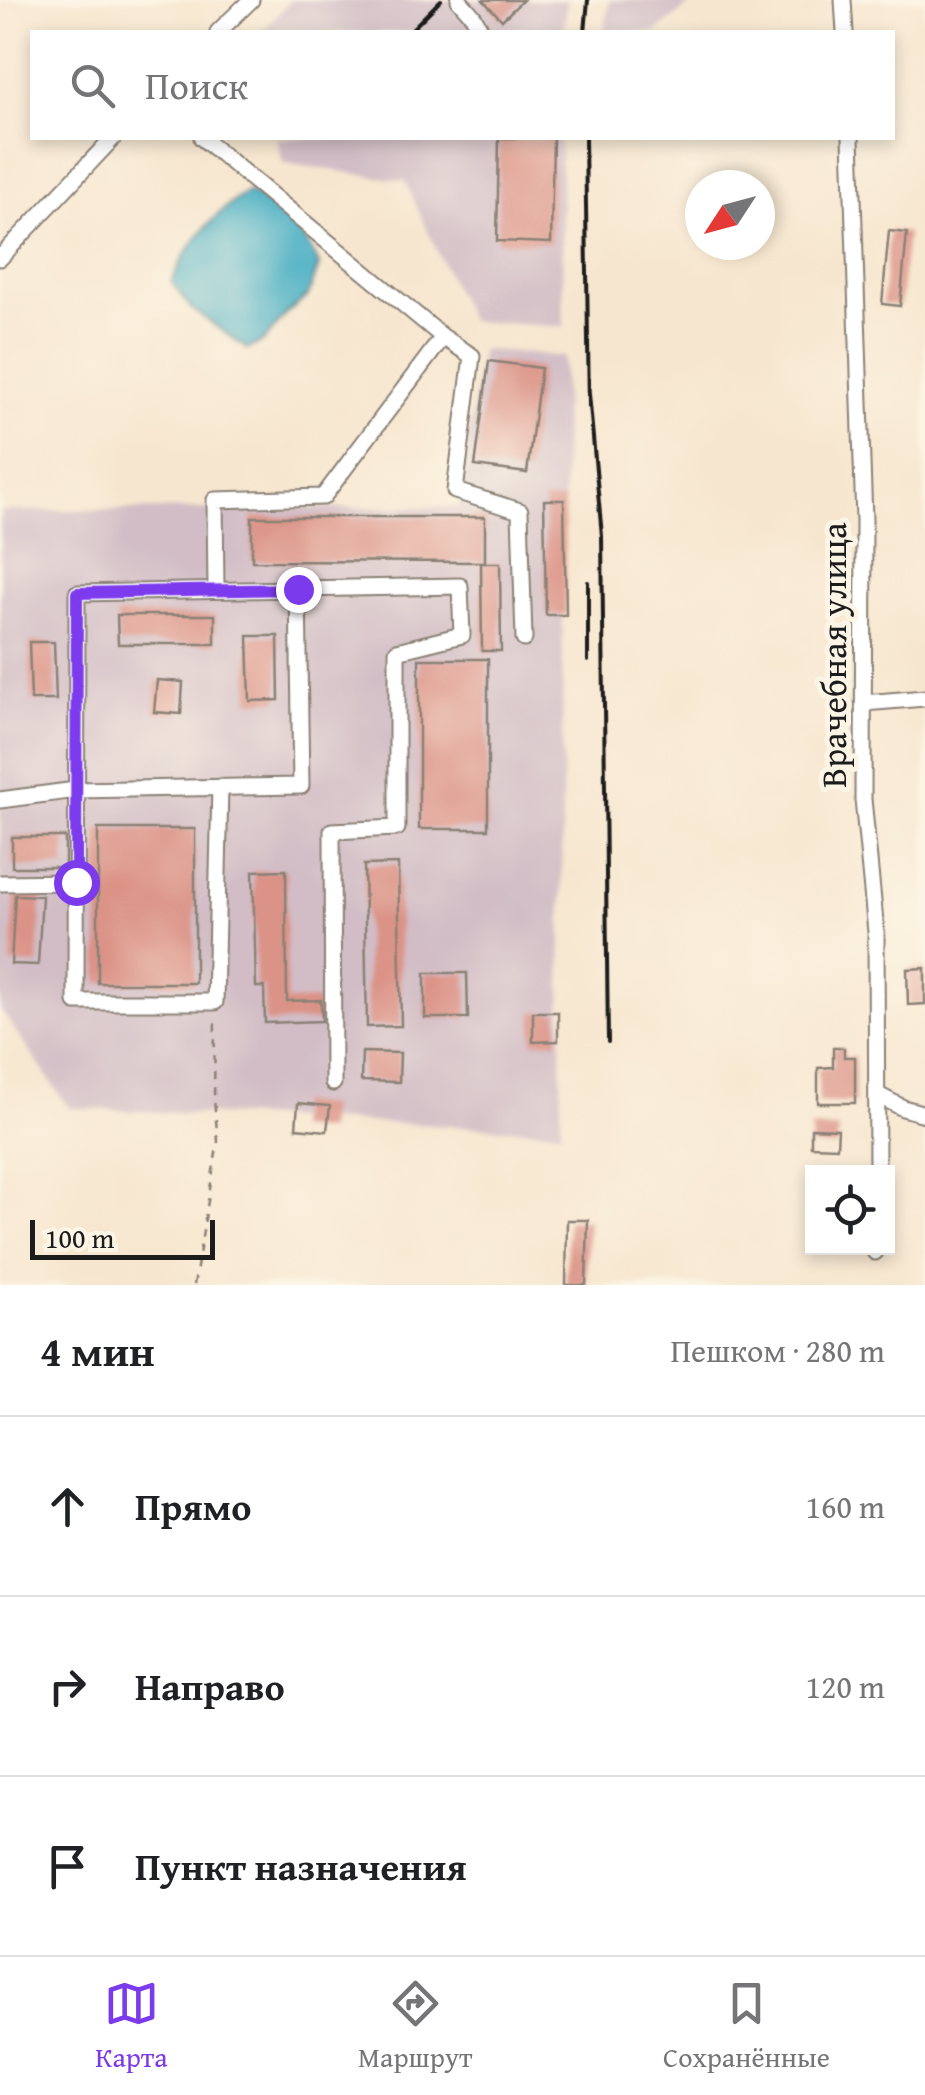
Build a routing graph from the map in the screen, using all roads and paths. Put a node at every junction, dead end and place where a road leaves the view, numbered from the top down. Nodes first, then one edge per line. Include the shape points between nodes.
1 (251, 0) edge
2 (458, 0) edge
3 (844, 0) edge
4 (220, 30) edge
5 (481, 30) edge
6 (845, 30) edge
7 (111, 140) edge
8 (204, 140) edge
9 (851, 140) edge
10 (0, 258) edge
11 (443, 337) junction
12 (298, 589) junction
13 (216, 590) junction
14 (524, 639) dead end
15 (925, 698) edge
16 (864, 702) junction
17 (220, 787) junction
18 (76, 790) junction
19 (0, 800) edge
20 (76, 882) junction
21 (0, 883) edge
22 (215, 1002) junction
23 (333, 1082) dead end
24 (878, 1095) junction
25 (925, 1114) edge
26 (877, 1165) edge
27 (194, 1285) edge

1 - 4 street
2 - 5 street
3 - 6 street
7 - 10 street
8 - 11 street
9 - 16 street, Врачебная улица
11 - 13 street via 323,496 215,500
11 - 14 street via 472,356 455,491 520,511
12 - 13 street
12 - 17 street via 301,786
12 - 23 street via 460,586 462,635 397,651 396,828 332,830
13 - 18 street via 77,593
15 - 16 street
16 - 24 street, Врачебная улица
17 - 18 street
17 - 22 street
18 - 19 street
18 - 20 street
20 - 21 street
20 - 22 street via 76,1002
22 - 27 path via 218,1141
24 - 25 street
24 - 26 street, Врачебная улица

